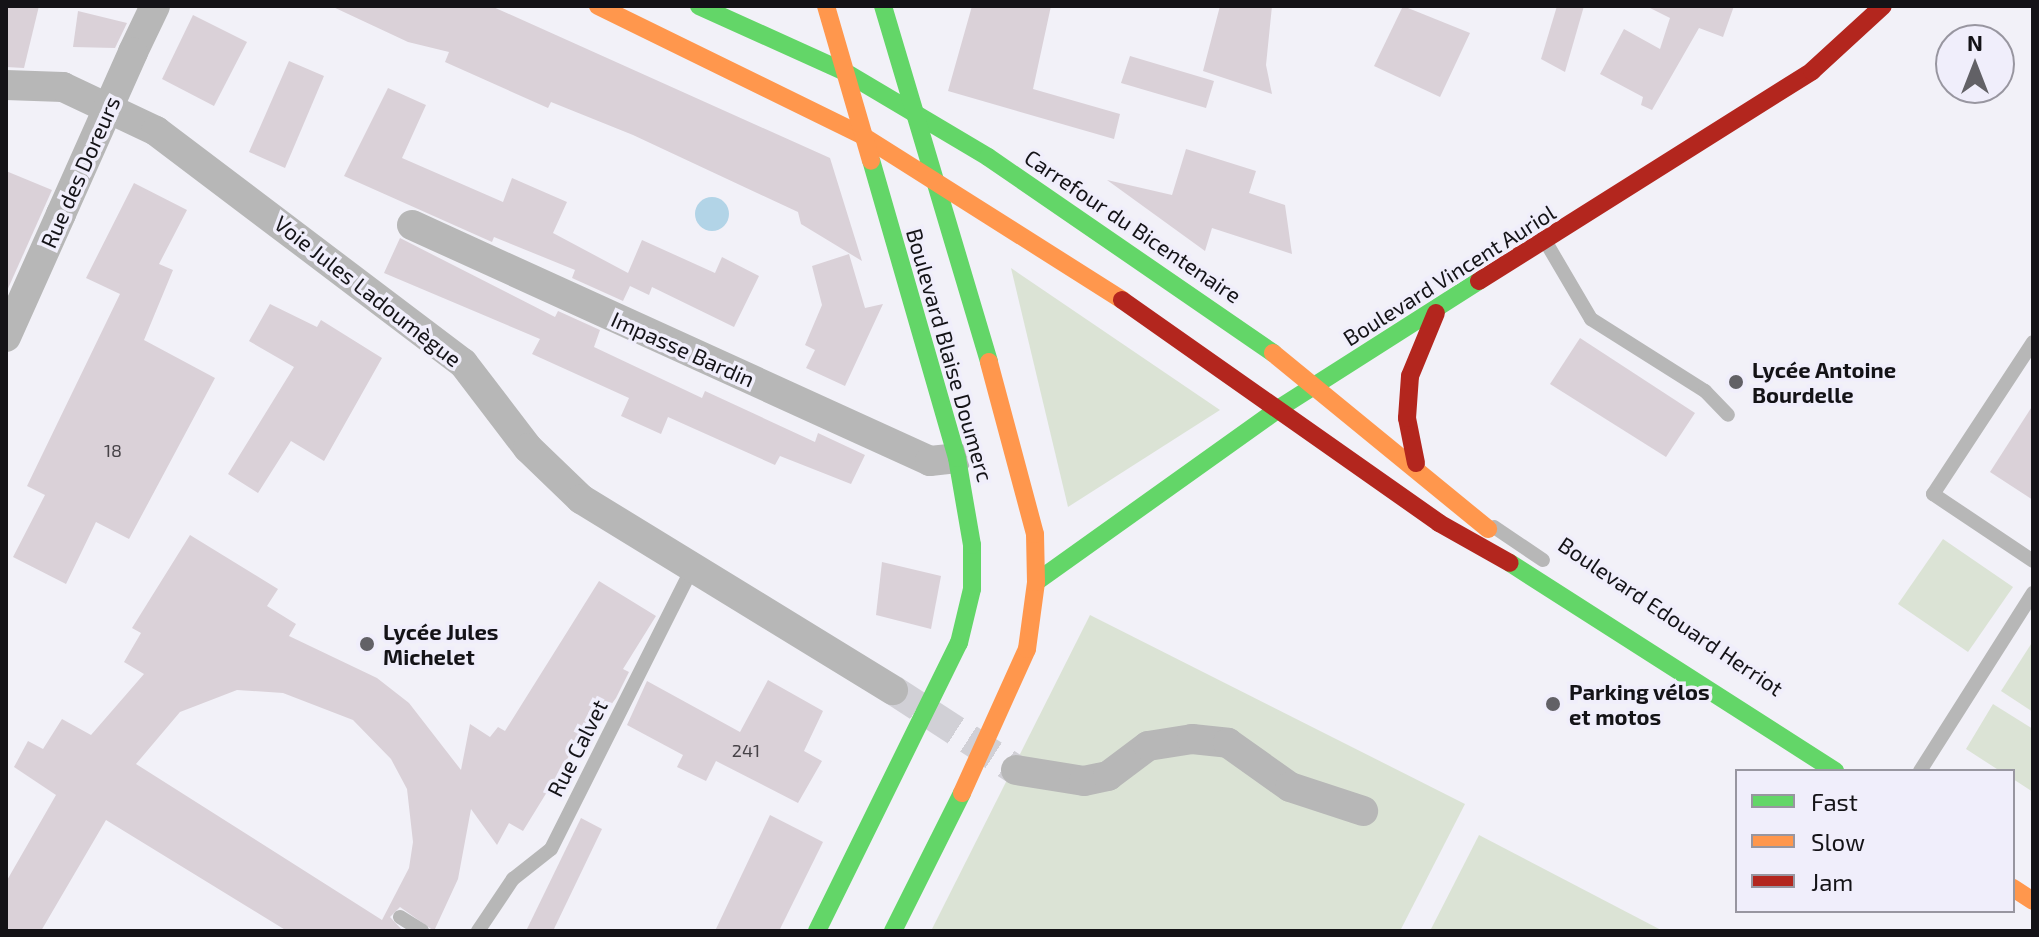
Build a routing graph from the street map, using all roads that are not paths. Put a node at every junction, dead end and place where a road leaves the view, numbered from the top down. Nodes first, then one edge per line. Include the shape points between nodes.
1 (699, 6) edge
2 (826, 6) edge
3 (883, 6) edge
4 (1883, 6) edge
5 (148, 7) edge
6 (617, 10) edge
7 (845, 72) junction
8 (6, 85) edge
9 (917, 113) junction
10 (863, 136) junction
11 (935, 182) junction
12 (412, 225) dead end
13 (1547, 244) junction
14 (1436, 313) junction
15 (6, 337) edge
16 (2033, 342) edge
17 (1318, 384) junction
18 (1281, 407) junction
19 (1728, 415) dead end
20 (957, 458) junction
21 (1416, 463) junction
22 (1455, 501) junction
23 (2033, 561) edge
24 (693, 567) junction
25 (1558, 570) dead end
26 (1036, 582) junction
27 (1559, 591) junction
28 (2033, 593) edge
29 (1648, 630) dead end
30 (893, 690) tunnel mouth
31 (1843, 768) edge
32 (1921, 769) edge
33 (1016, 770) tunnel mouth
34 (1363, 811) dead end
35 (2015, 869) edge
36 (2033, 881) edge
37 (2015, 889) edge
38 (2033, 901) edge
39 (400, 917) dead end
40 (422, 931) edge
41 (478, 931) edge
42 (817, 931) edge
43 (893, 931) edge

1 - 7 main road
2 - 7 main road, Boulevard Blaise Doumerc
3 - 9 main road, Boulevard Blaise Doumerc
4 - 13 main road, Boulevard Vincent Auriol via 1812,71
5 - 15 street, Rue des Doreurs, bridge via 133,52
6 - 10 main road
7 - 9 main road
7 - 10 main road, Boulevard Blaise Doumerc
8 - 24 street, Voie Jules Ladoumègue via 63,87 156,131 463,363 528,448 581,499
9 - 11 main road, Boulevard Blaise Doumerc
9 - 17 main road, Carrefour du Bicentenaire
10 - 11 main road
10 - 20 main road, Boulevard Blaise Doumerc
11 - 18 main road
11 - 26 main road, Boulevard Blaise Doumerc via 1016,452 1035,534
12 - 20 street, Impasse Bardin via 930,461
13 - 14 main road, Boulevard Vincent Auriol
13 - 19 lane via 1591,319 1705,391
14 - 17 main road, Boulevard Vincent Auriol
14 - 21 main road via 1410,376 1407,418
16 - 23 lane via 1933,494
17 - 18 main road, Boulevard Vincent Auriol
17 - 21 main road, Boulevard Edouard Herriot
18 - 26 main road, Boulevard Vincent Auriol
18 - 27 main road, Boulevard Edouard Herriot via 1439,523
20 - 42 main road, Boulevard Blaise Doumerc via 972,545 972,589 959,643
21 - 22 main road, Boulevard Edouard Herriot
22 - 25 lane, Boulevard Edouard Herriot
22 - 27 main road, Boulevard Edouard Herriot
24 - 30 street, Voie Jules Ladoumègue
24 - 41 lane, Rue Calvet via 551,849 513,879
26 - 43 main road, Boulevard Blaise Doumerc via 1027,649 984,750
27 - 31 main road, Boulevard Edouard Herriot
28 - 32 lane
29 - 31 lane, Boulevard Edouard Herriot
33 - 34 street via 1084,781 1108,776 1148,746 1192,739 1228,743 1290,787
35 - 36 lane
37 - 38 main road
39 - 40 lane

